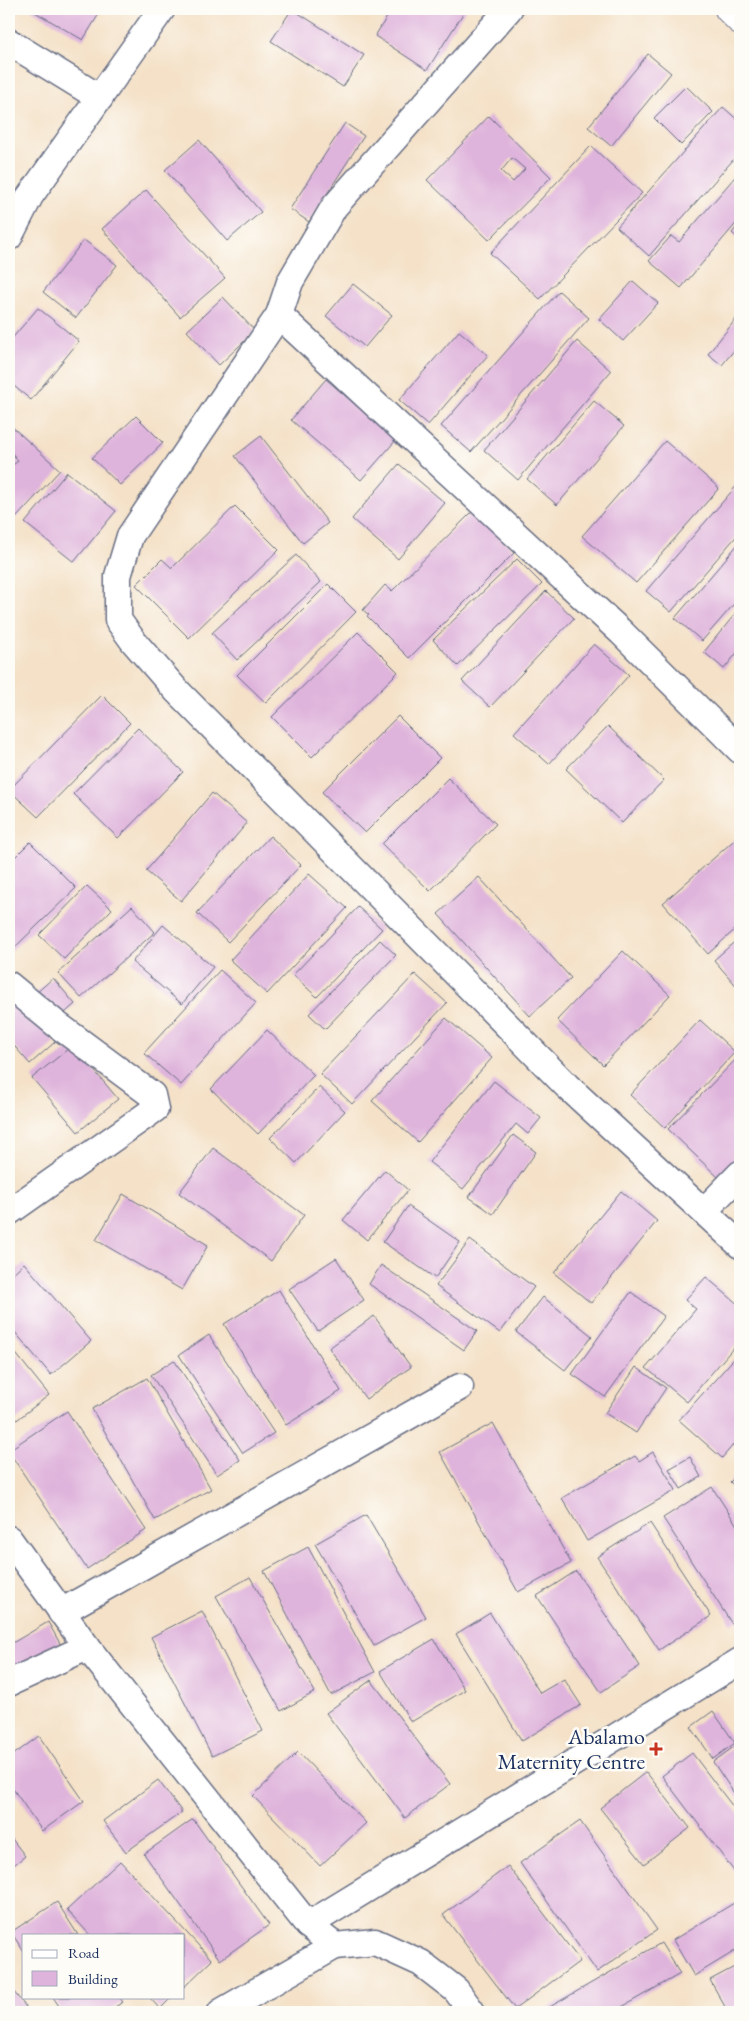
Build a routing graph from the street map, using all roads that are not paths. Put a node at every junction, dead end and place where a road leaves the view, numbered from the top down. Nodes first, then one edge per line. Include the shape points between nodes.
1 (162, 9) edge
2 (509, 9) edge
3 (730, 9) edge
4 (740, 20) edge
5 (9, 42) edge
6 (100, 98) junction
7 (9, 237) edge
8 (279, 315) junction
9 (740, 750) edge
10 (9, 985) edge
11 (740, 1174) edge
12 (9, 1212) edge
13 (704, 1212) junction
14 (740, 1245) edge
15 (460, 1386) dead end
16 (9, 1539) edge
17 (61, 1612) junction
18 (87, 1647) junction
19 (740, 1661) edge
20 (9, 1683) edge
21 (308, 1925) junction
22 (336, 1946) junction
23 (221, 2012) edge
24 (472, 2012) edge

1 - 6 street
2 - 8 street via 334,207 290,282
3 - 4 main road
5 - 6 street
6 - 7 street via 30,196
8 - 9 street via 621,632
8 - 13 street via 130,536 118,576 118,620 176,690 567,1086
10 - 12 street via 152,1095 155,1110
11 - 13 street
13 - 14 street
15 - 17 street
16 - 17 street
17 - 18 street
18 - 20 street
18 - 21 street
19 - 21 street
21 - 22 street
22 - 23 street
22 - 24 street via 375,1942 421,1963 456,1990

